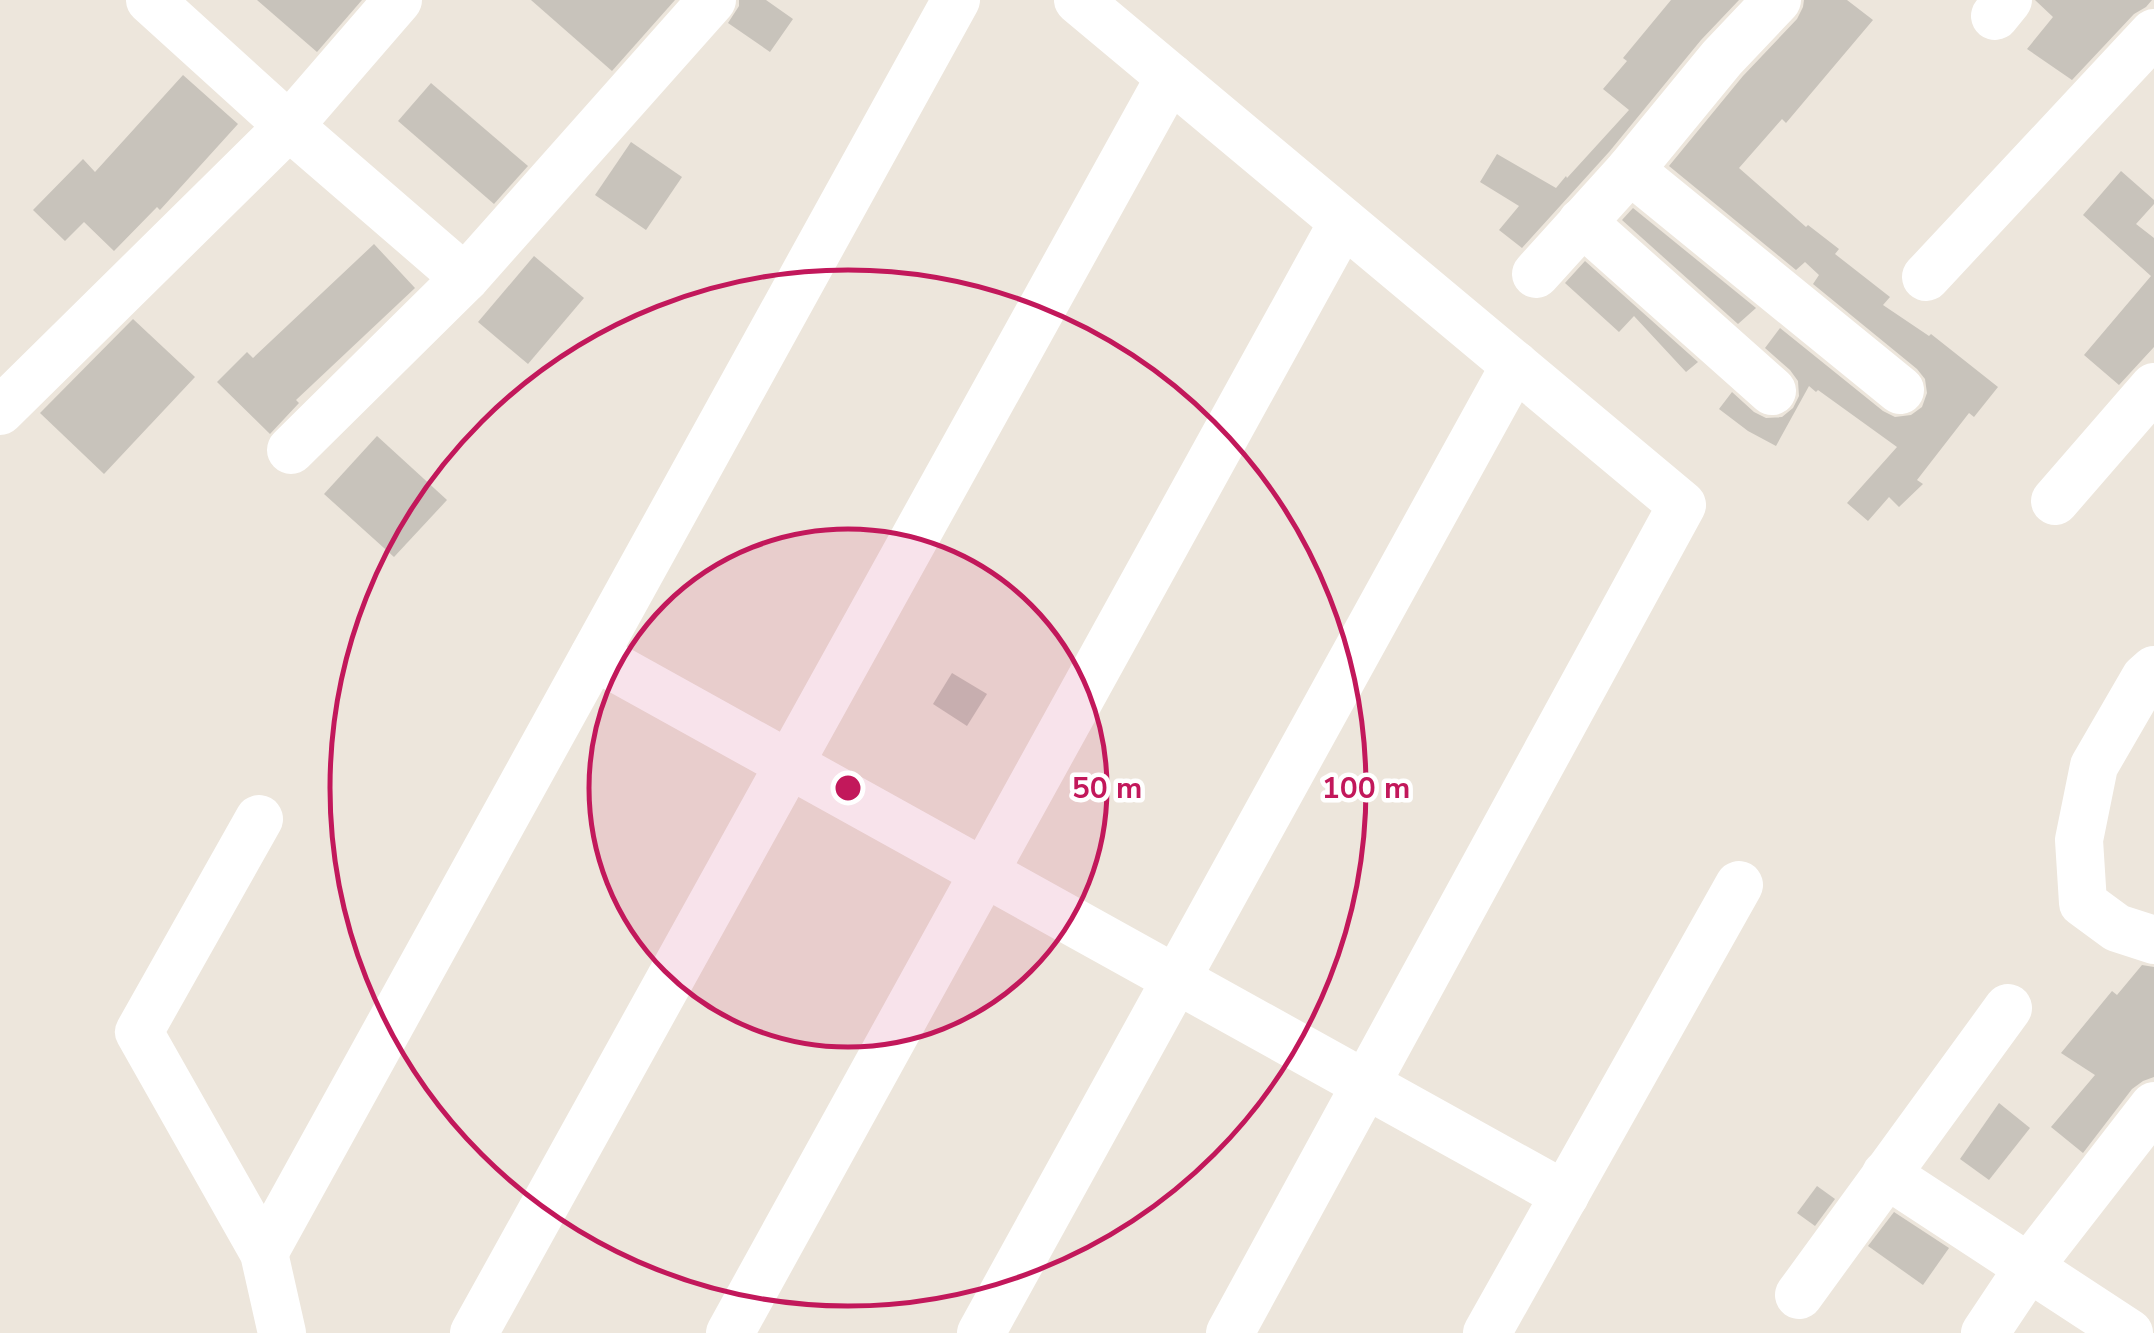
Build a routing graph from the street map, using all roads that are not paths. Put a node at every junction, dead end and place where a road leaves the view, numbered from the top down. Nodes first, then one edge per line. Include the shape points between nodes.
1 (150, 0) edge
2 (398, 0) edge
3 (712, 0) edge
4 (956, 0) edge
5 (1078, 0) edge
6 (1777, 0) edge
7 (2154, 32) edge
8 (1170, 76) junction
9 (289, 126) junction
10 (1630, 170) junction
11 (1343, 222) junction
12 (1582, 222) junction
13 (1536, 274) dead end
14 (1926, 277) dead end
15 (465, 278) junction
16 (1515, 365) junction
17 (2154, 387) edge
18 (1772, 390) dead end
19 (1900, 390) dead end
20 (0, 411) edge
21 (292, 450) dead end
22 (2055, 501) dead end
23 (594, 656) junction
24 (2154, 670) edge
25 (788, 764) junction
26 (259, 819) dead end
27 (984, 873) junction
28 (1738, 885) dead end
29 (2154, 940) edge
30 (1176, 980) junction
31 (2008, 1008) dead end
32 (1365, 1085) junction
33 (2154, 1106) edge
34 (1886, 1174) junction
35 (1564, 1195) junction
36 (264, 1253) junction
37 (2029, 1267) junction
38 (1800, 1294) dead end
39 (282, 1333) edge
40 (474, 1333) edge
41 (730, 1333) edge
42 (981, 1333) edge
43 (1230, 1333) edge
44 (1488, 1333) edge
45 (1985, 1333) edge
46 (2129, 1333) edge

1 - 9 street
2 - 9 street
3 - 15 street
4 - 23 street
5 - 8 street
6 - 10 street
7 - 14 street
8 - 11 street
8 - 25 street
9 - 15 street
9 - 20 street
10 - 12 street
10 - 19 street
11 - 16 street
11 - 27 street
12 - 13 street
12 - 18 street
15 - 21 street
16 - 30 street
16 - 32 street via 1682,504
17 - 22 street
23 - 25 street
23 - 36 street
24 - 29 street via 2094,766 2079,840 2083,904 2117,928
25 - 27 street
25 - 40 street
26 - 36 street via 138,1032
27 - 30 street
27 - 41 street
28 - 35 street
30 - 32 street
30 - 42 street
31 - 34 street
32 - 35 street
32 - 43 street
33 - 37 street
34 - 37 street
34 - 38 street
35 - 44 street
36 - 39 street
37 - 45 street
37 - 46 street

